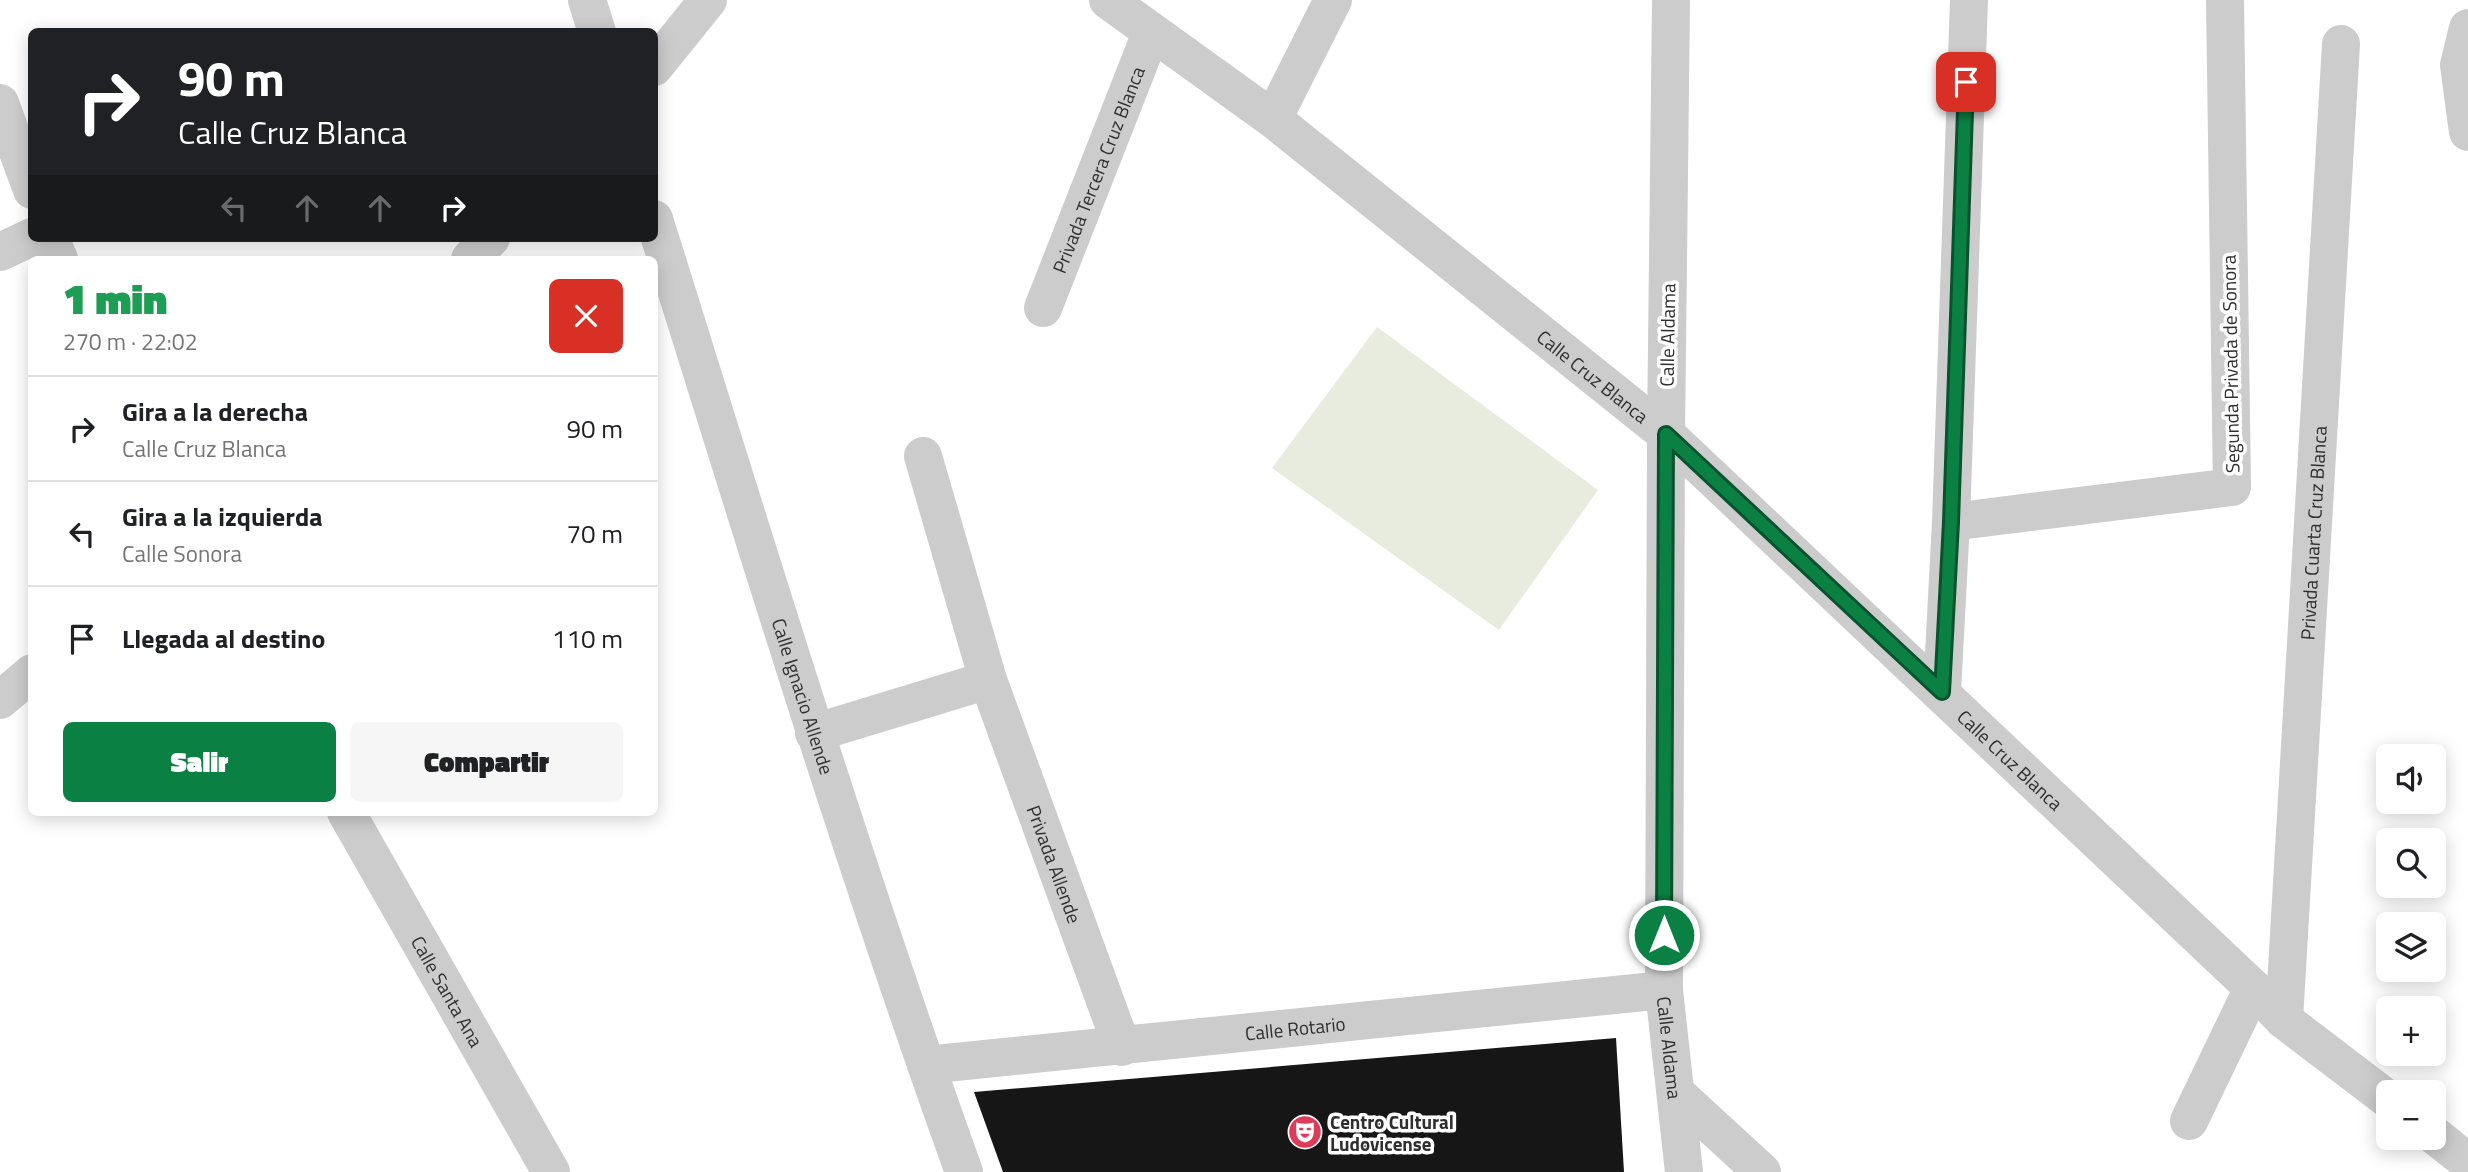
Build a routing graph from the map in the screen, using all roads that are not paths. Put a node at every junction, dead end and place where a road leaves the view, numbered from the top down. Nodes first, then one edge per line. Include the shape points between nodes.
1 (587, 0) edge
2 (708, 0) edge
3 (1108, 0) edge
4 (1333, 0) edge
5 (1671, 0) edge
6 (1969, 0) edge
7 (2225, 0) edge
8 (596, 28) edge
9 (2468, 28) edge
10 (1151, 33) junction
11 (2341, 44) dead end
12 (658, 62) edge
13 (0, 103) edge
14 (1273, 120) junction
15 (2468, 132) edge
16 (28, 179) edge
17 (658, 232) edge
18 (28, 239) edge
19 (487, 242) edge
20 (0, 252) edge
21 (473, 256) edge
22 (1043, 308) dead end
23 (1666, 434) junction
24 (923, 456) dead end
25 (1951, 522) junction
26 (28, 676) edge
27 (988, 680) junction
28 (1942, 692) junction
29 (0, 700) edge
30 (814, 733) junction
31 (348, 816) edge
32 (2253, 988) junction
33 (1664, 990) junction
34 (2284, 1020) junction
35 (1122, 1047) junction
36 (926, 1065) junction
37 (2376, 1090) edge
38 (1676, 1093) junction
39 (2189, 1121) dead end
40 (2446, 1145) edge
41 (2468, 1163) edge
42 (551, 1172) edge
43 (964, 1172) edge
44 (1684, 1172) edge
45 (1762, 1172) edge

1 - 8 street
2 - 12 street
3 - 10 street, Calle Cruz Blanca
4 - 14 street
5 - 23 street, Calle Aldama
6 - 25 street
7 - 25 street, Segunda Privada de Sonora via 2232,487
9 - 15 street via 2459,65
10 - 14 street, Calle Cruz Blanca
10 - 22 street, Privada Tercera Cruz Blanca
11 - 34 street, Privada Cuarta Cruz Blanca
13 - 16 street
14 - 23 street, Calle Cruz Blanca
17 - 30 street, Calle Ignacio Allende
18 - 20 street
19 - 21 street
23 - 28 street, Calle Cruz Blanca
23 - 33 street, Calle Aldama
24 - 27 street, Privada Allende
25 - 28 street
26 - 29 street
27 - 30 street
27 - 35 street, Privada Allende
28 - 32 street, Calle Cruz Blanca
30 - 36 street, Calle Ignacio Allende
31 - 42 street, Calle Santa Ana
32 - 34 street, Calle Cruz Blanca
32 - 39 street
33 - 35 street, Calle Rotario
33 - 38 street, Calle Aldama
34 - 37 street, Calle Cruz Blanca
35 - 36 street, Calle Rotario
36 - 43 street, Calle Ignacio Allende
38 - 44 street, Calle Aldama
38 - 45 street
40 - 41 street

